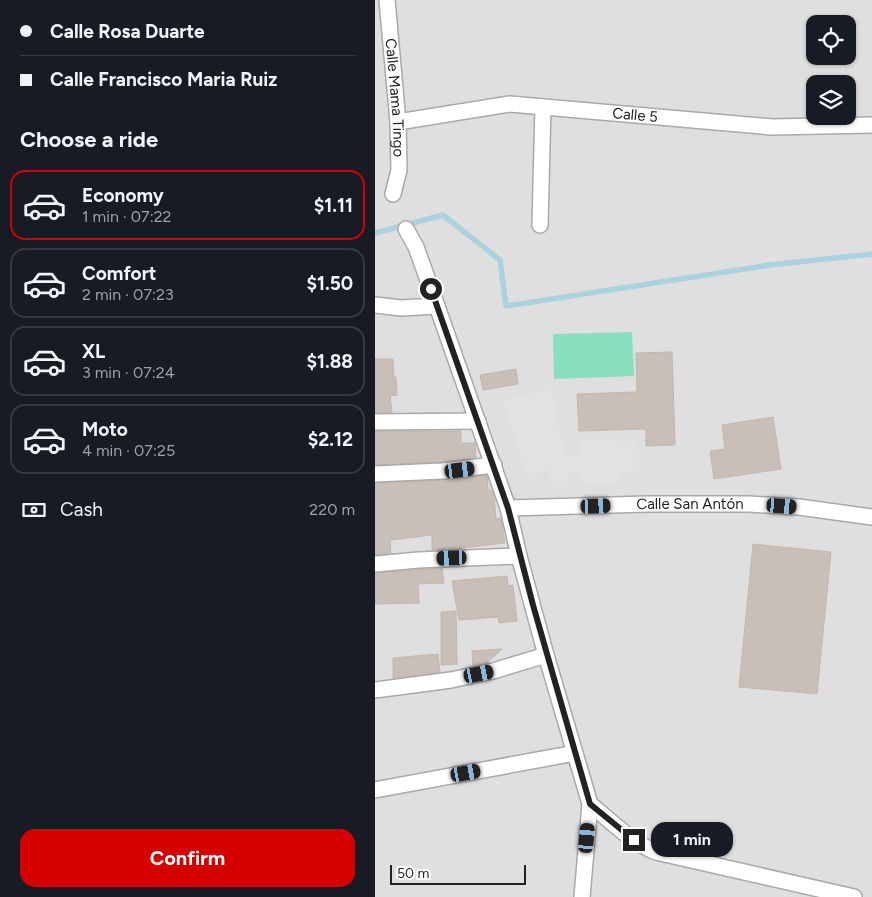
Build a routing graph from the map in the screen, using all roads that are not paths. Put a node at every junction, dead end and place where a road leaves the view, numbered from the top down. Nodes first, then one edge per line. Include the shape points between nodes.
1 (387, 0) edge
2 (543, 106) junction
3 (398, 122) junction
4 (872, 125) edge
5 (393, 194) dead end
6 (540, 225) dead end
7 (406, 229) dead end
8 (375, 305) edge
9 (437, 306) junction
10 (478, 421) junction
11 (375, 422) edge
12 (494, 466) junction
13 (375, 474) edge
14 (508, 508) junction
15 (872, 517) edge
16 (519, 556) junction
17 (375, 564) edge
18 (546, 655) junction
19 (375, 690) edge
20 (575, 754) junction
21 (375, 790) edge
22 (590, 804) junction
23 (582, 897) edge
24 (854, 897) edge

1 - 3 street, Calle Mama Tingo
2 - 3 street, Calle 5 via 510,104
2 - 4 street, Calle 5 via 772,127
2 - 6 street
3 - 5 street, Calle Mama Tingo via 399,170
7 - 9 street via 416,247
8 - 9 street via 401,308
9 - 10 street
10 - 11 street
10 - 12 street
12 - 13 street via 443,472
12 - 14 street
14 - 15 street, Calle San Antón via 749,504
14 - 16 street
16 - 17 street
16 - 18 street
18 - 19 street via 493,672
18 - 20 street
20 - 21 street
20 - 22 street
22 - 23 street
22 - 24 street via 634,840 656,852

